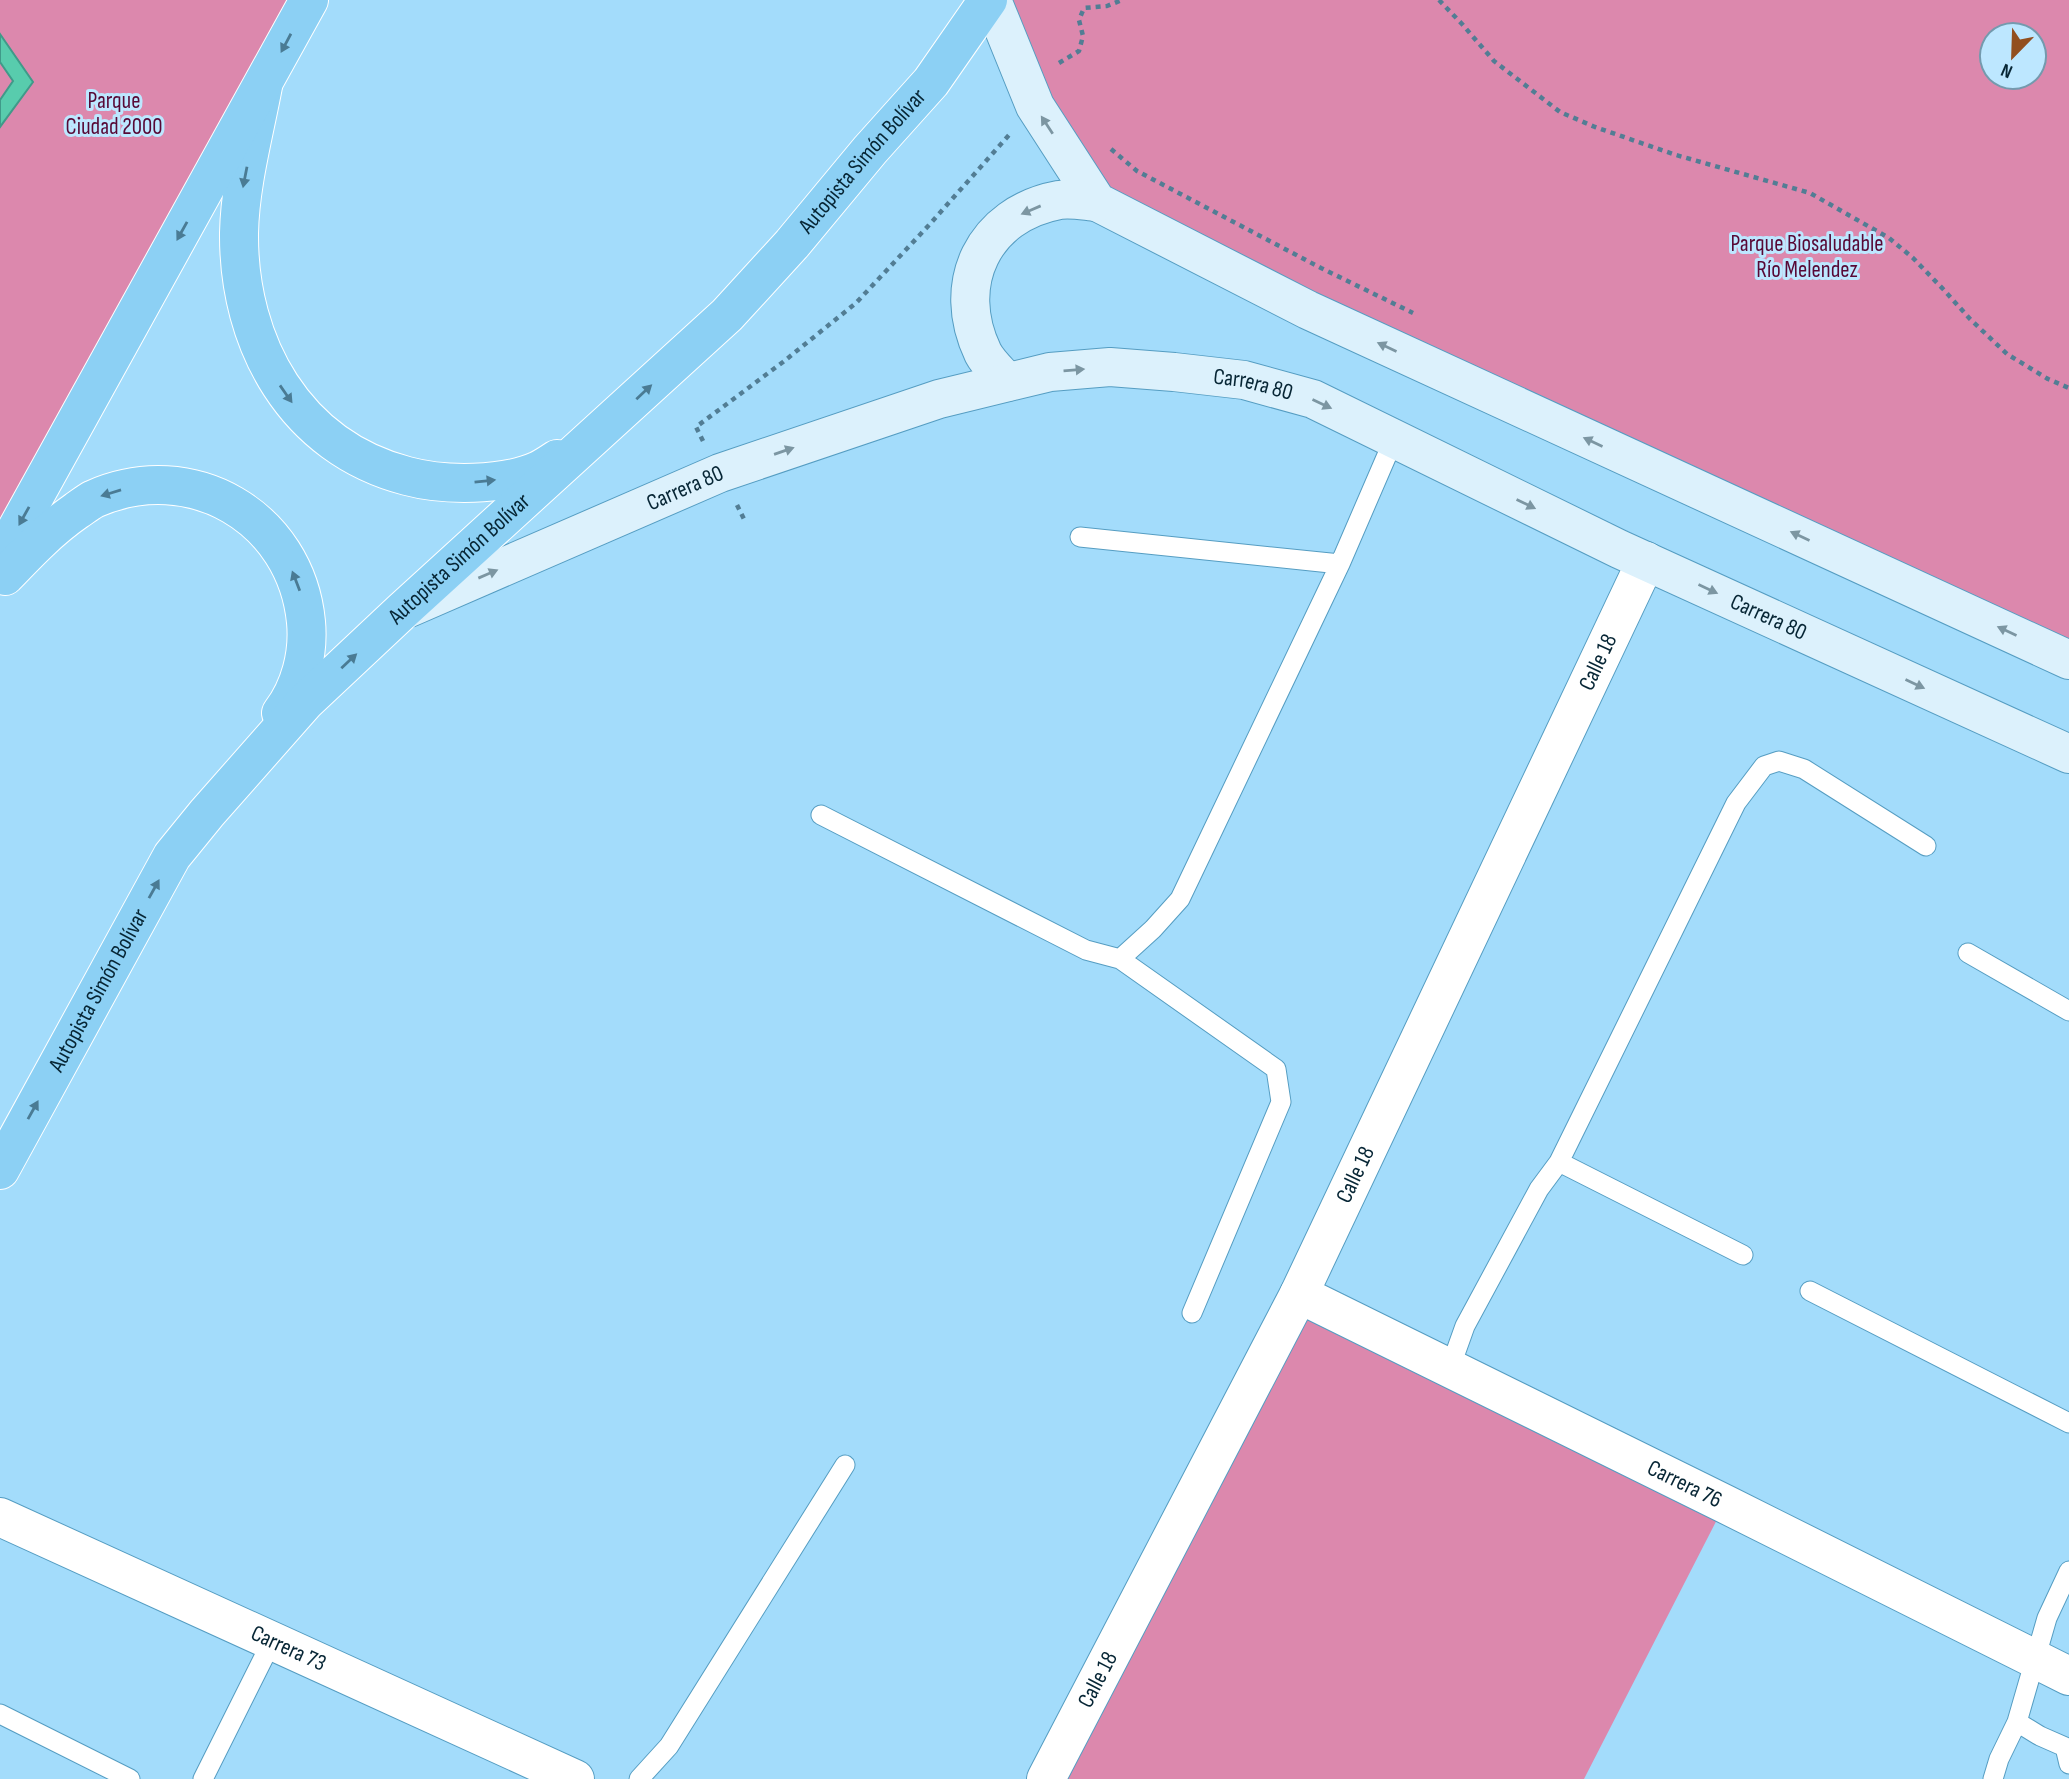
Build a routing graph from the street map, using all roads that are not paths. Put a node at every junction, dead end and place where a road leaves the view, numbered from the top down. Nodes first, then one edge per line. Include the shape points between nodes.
1 (309, 0) edge
2 (990, 0) edge
3 (263, 86) junction
4 (1097, 202) junction
5 (1007, 382) junction
6 (615, 419) junction
7 (1394, 439) junction
8 (1080, 537) dead end
9 (0, 559) edge
10 (1646, 561) junction
11 (1340, 565) junction
12 (0, 581) edge
13 (402, 611) junction
14 (2069, 660) edge
15 (2069, 754) edge
16 (207, 813) junction
17 (821, 815) dead end
18 (1926, 846) dead end
19 (1968, 953) dead end
20 (1120, 959) junction
21 (2069, 1010) edge
22 (1559, 1162) junction
23 (0, 1170) edge
24 (1743, 1255) dead end
25 (1810, 1291) dead end
26 (1299, 1294) junction
27 (1192, 1313) dead end
28 (1450, 1368) junction
29 (2069, 1423) edge
30 (845, 1465) dead end
31 (0, 1517) edge
32 (2069, 1571) edge
33 (272, 1641) junction
34 (2034, 1660) junction
35 (2069, 1676) edge
36 (0, 1714) edge
37 (2017, 1722) junction
38 (2069, 1764) edge
39 (130, 1779) edge
40 (203, 1779) edge
41 (575, 1779) edge
42 (639, 1779) edge
43 (1046, 1779) edge
44 (1993, 1779) edge

1 -> 3 highway
4 -> 2 main road via 1035,106
6 -> 2 highway, Autopista Simón Bolívar via 727,315 793,244 931,82
3 -> 6 highway via 242,196 240,267 250,315 270,368 299,412 320,432 381,469 466,483 538,471
3 -> 9 highway
4 -> 5 main road via 1062,200 1029,208 1000,228 979,255 969,289 971,324 984,356
14 -> 4 main road via 1308,310
5 -> 7 main road, Carrera 80 via 1050,372 1110,367 1244,380 1313,399
13 -> 5 main road, Carrera 80 via 720,473 939,399
6 - 13 highway, Autopista Simón Bolívar
7 -> 10 main road, Carrera 80
7 - 11 lane
8 - 11 lane
10 -> 15 main road, Carrera 80
10 - 26 street, Calle 18
11 - 20 lane via 1180,899
16 -> 12 highway via 288,705 305,658 305,607 298,582 272,538 255,520 211,494 187,487 138,485 93,499 54,527
16 -> 13 highway, Autopista Simón Bolívar via 305,702
23 -> 16 highway, Autopista Simón Bolívar via 173,856
17 - 20 lane via 1086,950
18 - 22 lane via 1804,769 1779,761 1764,766 1736,803
19 - 21 lane
20 - 27 lane via 1276,1069 1281,1102
22 - 24 lane
22 - 28 lane via 1539,1188 1465,1326
25 - 29 lane
26 - 28 street, Carrera 76
26 - 43 street, Calle 18
28 - 34 street, Carrera 76
30 - 42 lane via 669,1746
31 - 33 street, Carrera 73
32 - 34 lane
33 - 40 lane
33 - 41 street, Carrera 73
34 - 35 street, Carrera 76
34 - 37 lane
36 - 39 lane
37 - 38 lane via 2065,1747
37 - 44 lane

